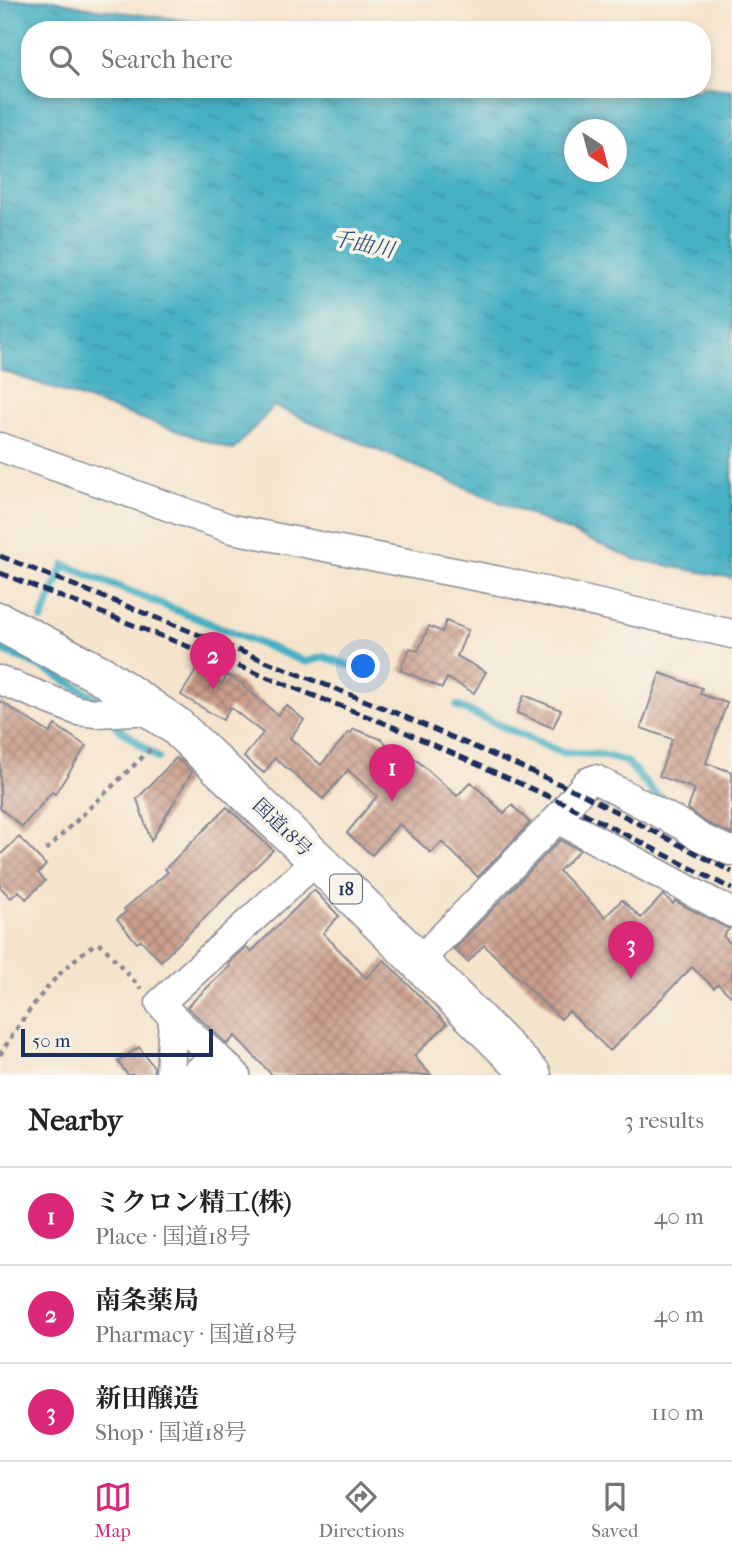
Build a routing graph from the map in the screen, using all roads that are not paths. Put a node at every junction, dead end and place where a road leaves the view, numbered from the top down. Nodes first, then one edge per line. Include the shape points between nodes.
1 (0, 447) edge
2 (0, 622) edge
3 (732, 634) edge
4 (0, 680) edge
5 (130, 720) junction
6 (556, 819) junction
7 (732, 850) edge
8 (317, 860) junction
9 (732, 913) edge
10 (418, 961) junction
11 (166, 1011) junction
12 (216, 1056) junction
13 (170, 1075) edge
14 (194, 1075) edge
15 (236, 1075) edge
16 (532, 1075) edge

1 - 3 street via 232,529 500,581
2 - 5 highway, 国道18号 / 18 via 101,675
4 - 5 street via 61,706
5 - 8 highway, 国道18号 / 18 via 201,748
6 - 7 street via 587,782 595,779 699,837
6 - 9 street
6 - 10 street
8 - 10 highway, 国道18号 / 18
8 - 11 street
10 - 16 highway, 国道18号 / 18
11 - 12 street
11 - 13 street
12 - 14 street
12 - 15 street

